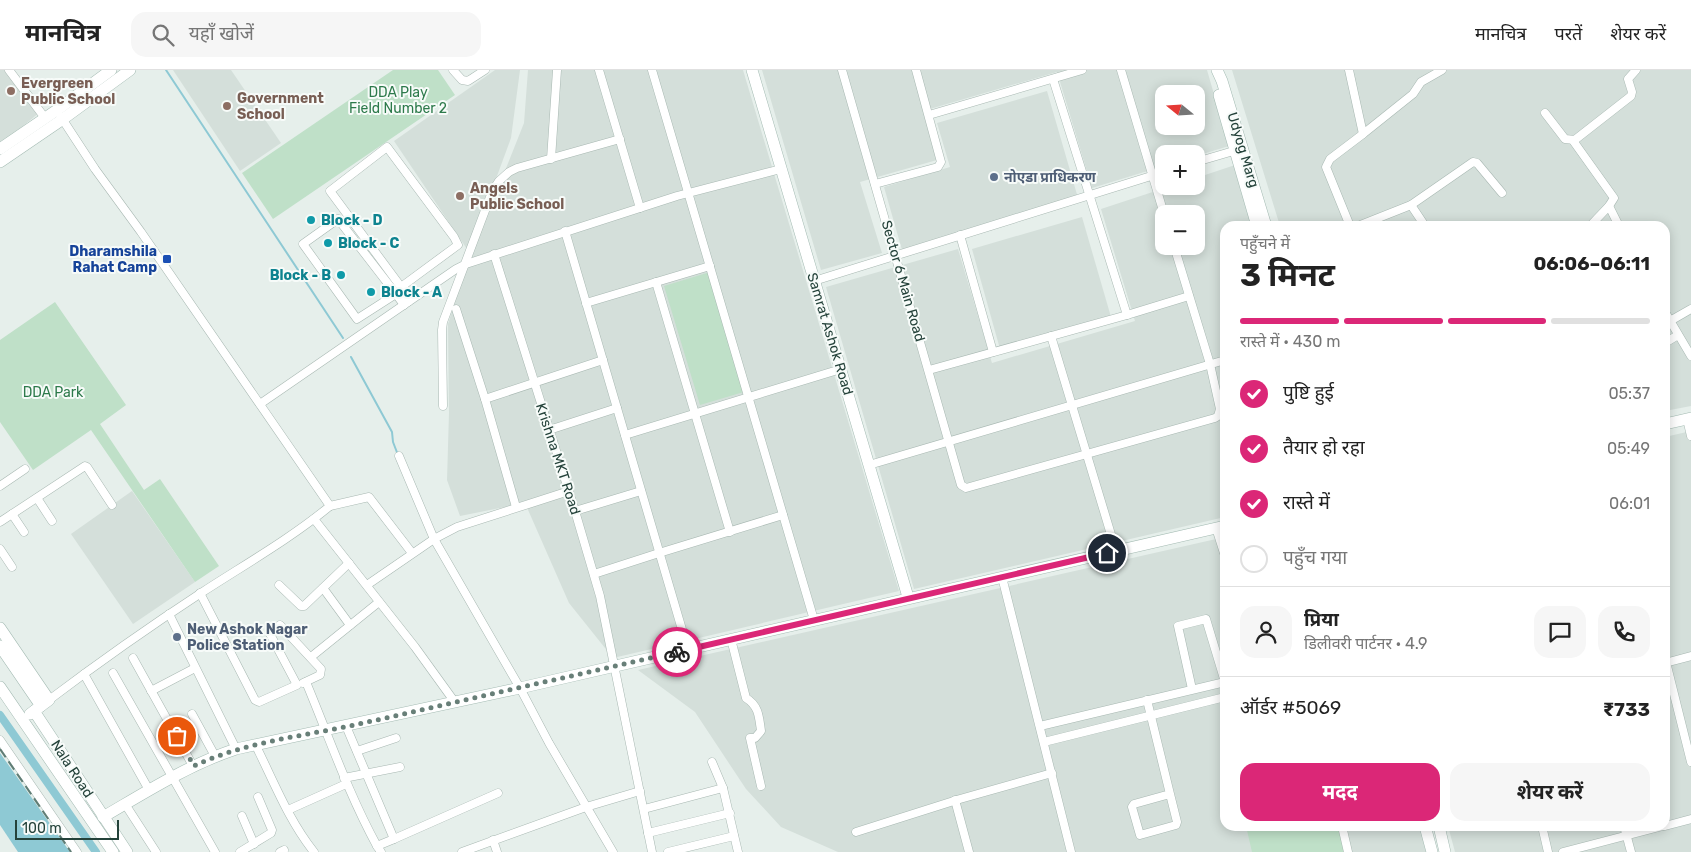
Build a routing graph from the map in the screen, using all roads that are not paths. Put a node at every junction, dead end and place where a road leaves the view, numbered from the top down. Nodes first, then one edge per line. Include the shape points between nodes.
1 (9, 70) edge
2 (111, 70) edge
3 (130, 70) edge
4 (453, 70) edge
5 (485, 70) edge
6 (557, 70) edge
7 (599, 70) edge
8 (652, 70) edge
9 (752, 70) edge
10 (842, 70) edge
11 (916, 70) edge
12 (1082, 70) edge
13 (1121, 70) edge
14 (1348, 70) edge
15 (1442, 70) edge
16 (1636, 70) edge
17 (1217, 72) edge
18 (1054, 79) junction
19 (1545, 113) dead end
20 (60, 115) junction
21 (929, 115) junction
22 (45, 118) junction
23 (1363, 134) junction
24 (620, 140) junction
25 (1575, 140) junction
26 (0, 149) edge
27 (1238, 149) junction
28 (551, 159) junction
29 (1205, 159) edge
30 (0, 162) edge
31 (782, 169) junction
32 (1153, 176) junction
33 (875, 184) junction
34 (688, 193) junction
35 (1502, 193) dead end
36 (1090, 195) junction
37 (1161, 205) edge
38 (1411, 205) junction
39 (1609, 206) junction
40 (640, 208) junction
41 (1256, 221) edge
42 (1264, 221) edge
43 (1348, 221) edge
44 (1371, 221) edge
45 (1422, 221) edge
46 (1595, 221) edge
47 (1616, 221) edge
48 (565, 231) junction
49 (960, 236) junction
50 (494, 254) junction
51 (1177, 255) edge
52 (895, 256) junction
53 (466, 264) junction
54 (710, 266) junction
55 (814, 280) junction
56 (656, 282) junction
57 (398, 290) junction
58 (1189, 296) junction
59 (406, 303) junction
60 (586, 303) junction
61 (456, 309) dead end
62 (1691, 309) edge
63 (1127, 315) junction
64 (1670, 321) joint
65 (1678, 335) junction
66 (1051, 336) junction
67 (1670, 340) edge
68 (993, 352) junction
69 (1691, 356) edge
70 (603, 360) junction
71 (1220, 361) edge
72 (1210, 364) junction
73 (841, 369) junction
74 (928, 370) junction
75 (534, 383) junction
76 (748, 397) junction
77 (485, 399) junction
78 (260, 404) junction
79 (1072, 405) junction
80 (443, 406) dead end
81 (617, 408) junction
82 (695, 414) junction
83 (1689, 419) edge
84 (1670, 423) edge
85 (549, 430) junction
86 (625, 435) junction
87 (1691, 436) edge
88 (949, 441) junction
89 (1087, 454) junction
90 (400, 456) dead end
91 (869, 465) junction
92 (25, 469) dead end
93 (0, 486) edge
94 (569, 491) junction
95 (641, 491) junction
96 (37, 498) junction
97 (112, 505) dead end
98 (330, 506) junction
99 (516, 507) junction
100 (576, 511) junction
101 (12, 514) junction
102 (783, 515) junction
103 (314, 519) junction
104 (52, 521) dead end
105 (0, 522) edge
106 (1220, 527) edge
107 (24, 532) dead end
108 (730, 532) junction
109 (434, 539) junction
110 (0, 549) edge
111 (1116, 551) junction
112 (659, 552) junction
113 (412, 553) junction
114 (349, 563) junction
115 (12, 567) dead end
116 (594, 574) junction
117 (1002, 577) junction
118 (280, 585) dead end
119 (367, 585) junction
120 (323, 588) junction
121 (200, 593) junction
122 (908, 598) junction
123 (379, 602) junction
124 (169, 614) junction
125 (814, 620) junction
126 (280, 625) dead end
127 (350, 625) junction
128 (0, 628) edge
129 (270, 634) dead end
130 (731, 640) junction
131 (0, 646) edge
132 (688, 650) junction
133 (1691, 656) edge
134 (133, 658) dead end
135 (311, 658) junction
136 (1670, 660) edge
137 (1220, 665) edge
138 (615, 666) junction
139 (195, 668) junction
140 (113, 673) dead end
141 (84, 674) junction
142 (1670, 680) edge
143 (306, 682) junction
144 (1220, 683) edge
145 (297, 685) junction
146 (0, 687) edge
147 (520, 688) junction
148 (1192, 690) junction
149 (152, 691) junction
150 (1220, 698) edge
151 (1147, 700) junction
152 (454, 701) junction
153 (41, 706) junction
154 (192, 714) dead end
155 (1150, 716) junction
156 (23, 719) junction
157 (346, 726) junction
158 (1040, 726) junction
159 (327, 731) junction
160 (396, 738) dead end
161 (0, 740) edge
162 (1044, 742) junction
163 (256, 746) junction
164 (236, 749) junction
165 (357, 752) junction
166 (215, 756) junction
167 (712, 762) dead end
168 (1691, 762) edge
169 (194, 766) junction
170 (400, 766) dead end
171 (366, 773) junction
172 (1052, 773) junction
173 (172, 777) junction
174 (345, 781) junction
175 (761, 786) dead end
176 (724, 788) junction
177 (149, 790) junction
178 (640, 791) junction
179 (498, 792) dead end
180 (1170, 794) junction
181 (258, 798) dead end
182 (955, 800) junction
183 (125, 804) junction
184 (586, 807) junction
185 (644, 809) junction
186 (288, 810) junction
187 (730, 813) junction
188 (242, 816) dead end
189 (102, 817) junction
190 (1691, 819) edge
191 (1670, 824) edge
192 (1343, 831) edge
193 (1426, 831) edge
194 (1440, 831) edge
195 (1543, 831) edge
196 (1626, 831) edge
197 (1646, 831) edge
198 (856, 832) dead end
199 (648, 833) junction
200 (734, 836) junction
201 (1627, 836) junction
202 (394, 839) junction
203 (493, 840) junction
204 (254, 844) junction
205 (379, 849) edge
206 (77, 852) edge
207 (113, 852) edge
208 (126, 852) edge
209 (156, 852) edge
210 (215, 852) edge
211 (240, 852) edge
212 (314, 852) edge
213 (462, 852) edge
214 (497, 852) edge
215 (613, 852) edge
216 (652, 852) edge
217 (668, 852) edge
218 (738, 852) edge
219 (969, 852) edge
220 (1071, 852) edge
221 (1348, 852) edge
222 (1432, 852) edge
223 (1445, 852) edge
224 (1548, 852) edge
225 (1563, 852) edge
226 (1631, 852) edge

1 - 22 street
2 - 20 street
3 - 20 street
4 - 5 street via 462,80 468,81
6 - 28 street
7 - 24 street
8 - 34 street
9 - 31 street, Samrat Ashok Road
10 - 33 street, Sector 6 Main Road
11 - 21 street
12 - 18 street
13 - 32 street
14 - 23 street
15 - 23 street via 1421,82 1414,93
16 - 25 street via 1628,80 1631,96
17 - 27 street, Udyog Marg
18 - 21 street
18 - 36 street
19 - 25 street via 1566,138
20 - 22 street
20 - 30 street
20 - 78 street
21 - 33 street via 942,160 940,165
22 - 26 street
23 - 43 street via 1330,160 1326,167
24 - 28 street
24 - 40 street
25 - 39 street via 1614,198
27 - 29 street
27 - 41 street, Udyog Marg
27 - 42 street, Udyog Marg
28 - 53 street via 517,168 499,181 487,204
31 - 34 street
31 - 55 street, Samrat Ashok Road
32 - 36 street
32 - 37 street
33 - 52 street, Sector 6 Main Road
34 - 40 street
34 - 54 street
35 - 38 street via 1475,162
36 - 49 street
36 - 63 street
38 - 44 street
38 - 45 street
39 - 46 street
39 - 47 street
40 - 48 street
48 - 50 street
48 - 60 street
49 - 52 street
49 - 68 street
50 - 53 street
50 - 75 street, Krishna MKT Road
51 - 58 street
52 - 55 street
52 - 74 street, Sector 6 Main Road
53 - 59 street
53 - 80 street via 442,326
54 - 56 street
54 - 76 street
55 - 73 street, Samrat Ashok Road
56 - 60 street
56 - 82 street
57 - 57 street via 357,320 303,244 338,219
57 - 57 street via 330,191 387,147 458,245
57 - 59 street
58 - 63 street
58 - 72 street
59 - 78 street
60 - 70 street
61 - 77 street
62 - 64 street
63 - 66 street
64 - 65 street
65 - 67 street
65 - 69 street
66 - 68 street
66 - 79 street
68 - 74 street
70 - 75 street
70 - 81 street
71 - 72 street
72 - 79 street
72 - 89 street via 1220,409 1218,416
73 - 76 street
73 - 91 street, Samrat Ashok Road
74 - 88 street, Sector 6 Main Road
75 - 77 street
75 - 85 street, Krishna MKT Road
76 - 82 street
76 - 102 street
77 - 99 street
78 - 98 street
79 - 88 street
79 - 89 street
81 - 85 street
81 - 86 street
82 - 86 street
82 - 108 street
83 - 84 street
83 - 87 street
85 - 94 street, Krishna MKT Road
86 - 95 street
88 - 89 street, Sector 6 Main Road via 962,485 968,489
88 - 91 street
89 - 111 street
90 - 109 street
91 - 122 street, Samrat Ashok Road
92 - 93 street
94 - 99 street
94 - 100 street, Krishna MKT Road
95 - 100 street
95 - 112 street
96 - 97 street via 85,466
96 - 101 street
96 - 104 street
98 - 103 street
98 - 113 street via 371,498
99 - 109 street via 457,527
100 - 116 street, Krishna MKT Road
101 - 105 street
101 - 107 street
102 - 108 street
102 - 125 street
103 - 114 street
103 - 121 street
106 - 111 street
108 - 112 street
109 - 113 street
109 - 147 street
110 - 115 street
111 - 117 street
112 - 116 street
112 - 132 street
113 - 119 street
114 - 119 street
114 - 120 street
116 - 138 street, Krishna MKT Road
117 - 122 street
117 - 158 street
118 - 120 street via 303,606
119 - 123 street
120 - 127 street
121 - 124 street
121 - 145 street via 255,700 261,702
122 - 125 street
123 - 127 street
123 - 152 street
124 - 139 street
124 - 141 street
125 - 130 street
126 - 135 street
127 - 135 street
128 - 153 street
129 - 145 street
130 - 132 street
130 - 175 street via 746,698 753,702 759,714 761,731 755,738 750,738
131 - 153 street
132 - 138 street
133 - 136 street
134 - 149 street
135 - 143 street via 321,672
137 - 148 street via 1206,619 1178,626
138 - 147 street
138 - 178 street, Krishna MKT Road
139 - 149 street
139 - 164 street
140 - 173 street
141 - 153 street
141 - 177 street
142 - 168 street
143 - 145 street
143 - 159 street
144 - 148 street
146 - 156 street, Nala Road
147 - 152 street
147 - 184 street
148 - 151 street
149 - 169 street
150 - 155 street
151 - 155 street
151 - 158 street
152 - 157 street
153 - 156 street
153 - 189 street, Nala Road
154 - 166 street
155 - 162 street
155 - 180 street
156 - 207 street, Nala Road
157 - 159 street
157 - 165 street
158 - 162 street
159 - 163 street
159 - 174 street
160 - 165 street
161 - 206 street
162 - 172 street
163 - 164 street
163 - 186 street
164 - 166 street
165 - 171 street
166 - 169 street
167 - 176 street
169 - 173 street
170 - 171 street
171 - 174 street
171 - 202 street
172 - 182 street
172 - 220 street
173 - 177 street
173 - 210 street
174 - 186 street
174 - 205 street
176 - 185 street
176 - 187 street
177 - 183 street
178 - 184 street
178 - 185 street, Krishna MKT Road
179 - 202 street
180 - 180 street via 1134,804 1132,807 1140,835 1176,825
181 - 204 street via 272,830
182 - 198 street
182 - 219 street
183 - 189 street
183 - 209 street
184 - 203 street
184 - 215 street
185 - 199 street, Krishna MKT Road
186 - 212 street via 301,836
187 - 199 street
187 - 200 street
188 - 204 street
189 - 208 street, Nala Road
190 - 191 street
192 - 221 street
193 - 222 street
194 - 223 street
195 - 224 street
196 - 201 street
197 - 201 street
199 - 216 street, Krishna MKT Road
200 - 217 street
200 - 218 street
201 - 225 street
201 - 226 street
202 - 205 street
203 - 213 street
203 - 214 street
204 - 211 street

